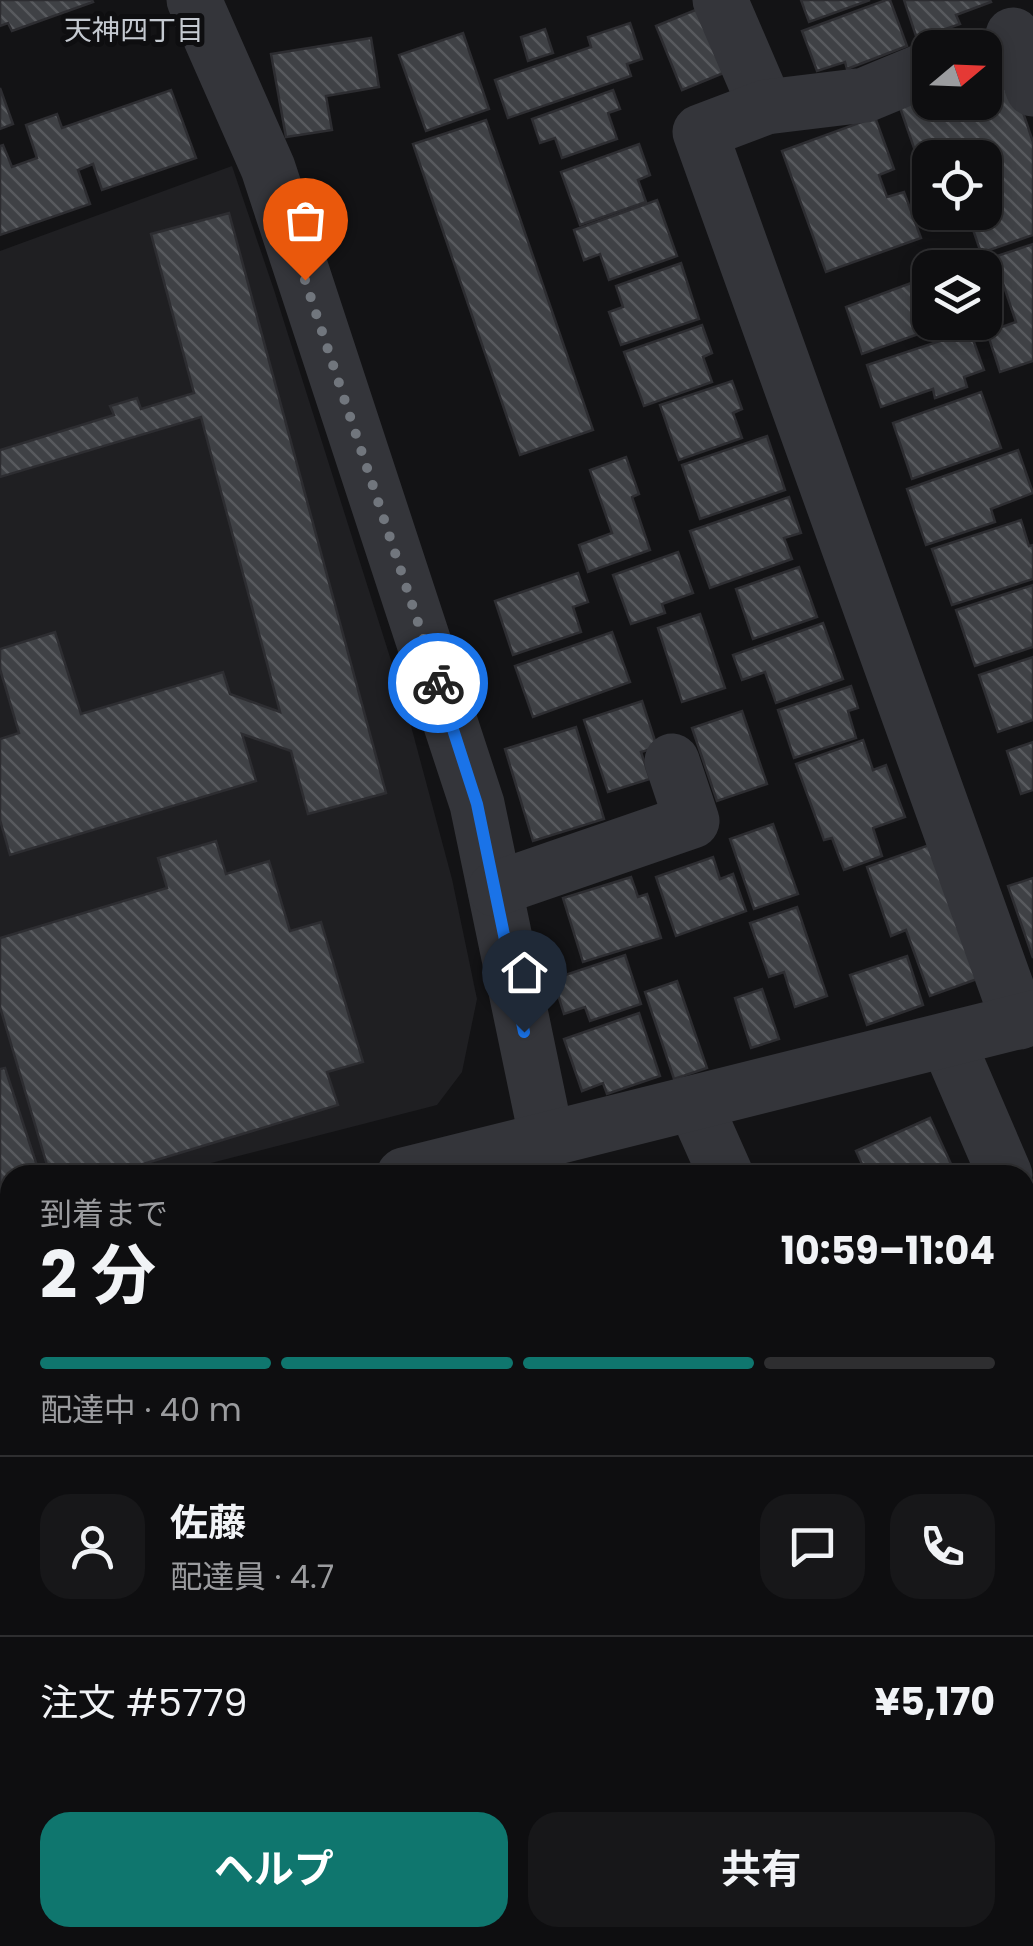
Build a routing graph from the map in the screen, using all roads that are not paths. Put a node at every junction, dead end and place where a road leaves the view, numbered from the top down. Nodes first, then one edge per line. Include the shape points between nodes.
1 (194, 0) edge
2 (202, 0) edge
3 (720, 0) edge
4 (1018, 22) edge
5 (912, 75) edge
6 (1033, 89) edge
7 (766, 106) junction
8 (672, 761) dead end
9 (495, 889) junction
10 (1026, 1020) edge
11 (947, 1040) junction
12 (694, 1103) junction
13 (546, 1140) junction
14 (472, 1165) edge
15 (722, 1165) edge
16 (1002, 1165) edge

1 - 2 street
1 - 9 street via 268,168 477,804
3 - 7 street
4 - 6 street
5 - 7 street via 866,94
7 - 10 street via 700,132
8 - 9 street via 692,821
9 - 13 street
10 - 11 street
11 - 12 street
11 - 16 street
12 - 13 street
12 - 15 street
13 - 14 street

